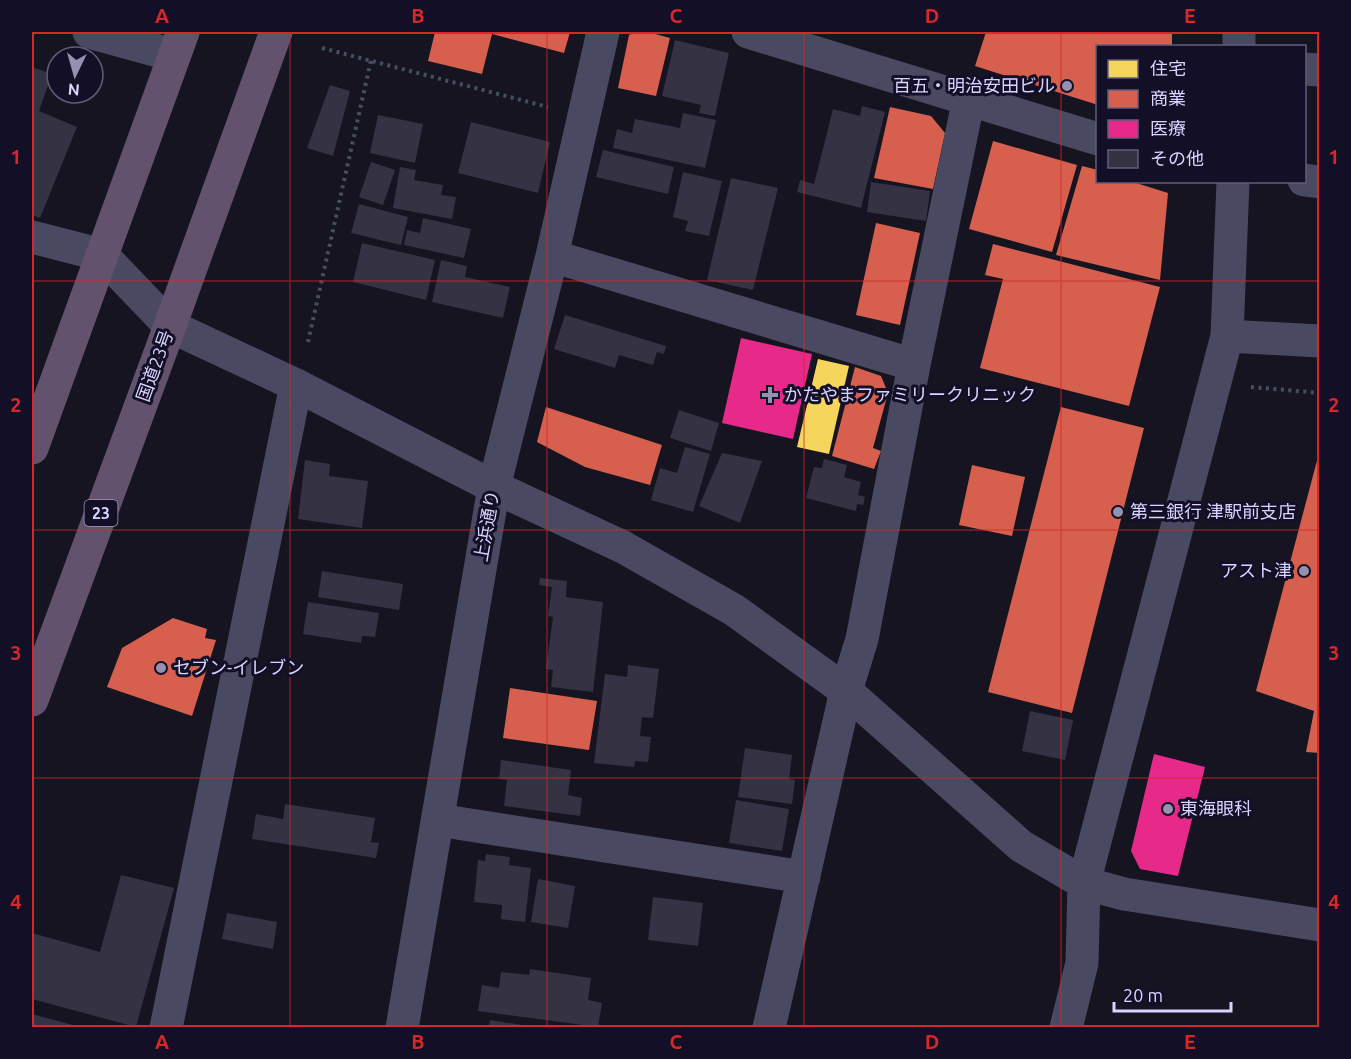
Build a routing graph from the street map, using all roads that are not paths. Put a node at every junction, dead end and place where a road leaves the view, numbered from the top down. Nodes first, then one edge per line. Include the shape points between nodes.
1 (89, 32) edge
2 (276, 32) edge
3 (603, 32) edge
4 (748, 32) edge
5 (178, 44) edge
6 (969, 98) junction
7 (1096, 138) edge
8 (1233, 183) edge
9 (32, 237) edge
10 (102, 255) junction
11 (552, 256) junction
12 (170, 326) junction
13 (1227, 336) junction
14 (1320, 341) edge
15 (914, 365) junction
16 (296, 385) junction
17 (32, 448) edge
18 (494, 487) junction
19 (846, 691) junction
20 (32, 700) edge
21 (438, 820) junction
22 (804, 877) junction
23 (1084, 884) junction
24 (1320, 925) edge
25 (166, 1028) edge
26 (402, 1028) edge
27 (769, 1028) edge
28 (1066, 1028) edge

1 - 5 street
2 - 12 highway, 国道23号 / 23
3 - 11 street, 上浜通り
4 - 6 street
5 - 10 highway
6 - 7 street
6 - 15 street
8 - 13 street
9 - 10 street
10 - 12 street
10 - 17 highway
11 - 15 street
11 - 18 street, 上浜通り
12 - 16 street
12 - 20 highway, 国道23号 / 23
13 - 14 street
13 - 23 street
15 - 19 street via 862,639
16 - 18 street
16 - 25 street
18 - 19 street via 623,547 734,610
18 - 21 street, 上浜通り
19 - 22 street
19 - 23 street via 1021,846
21 - 22 street
21 - 26 street, 上浜通り
22 - 27 street
23 - 24 street via 1124,894
23 - 28 street via 1082,963

